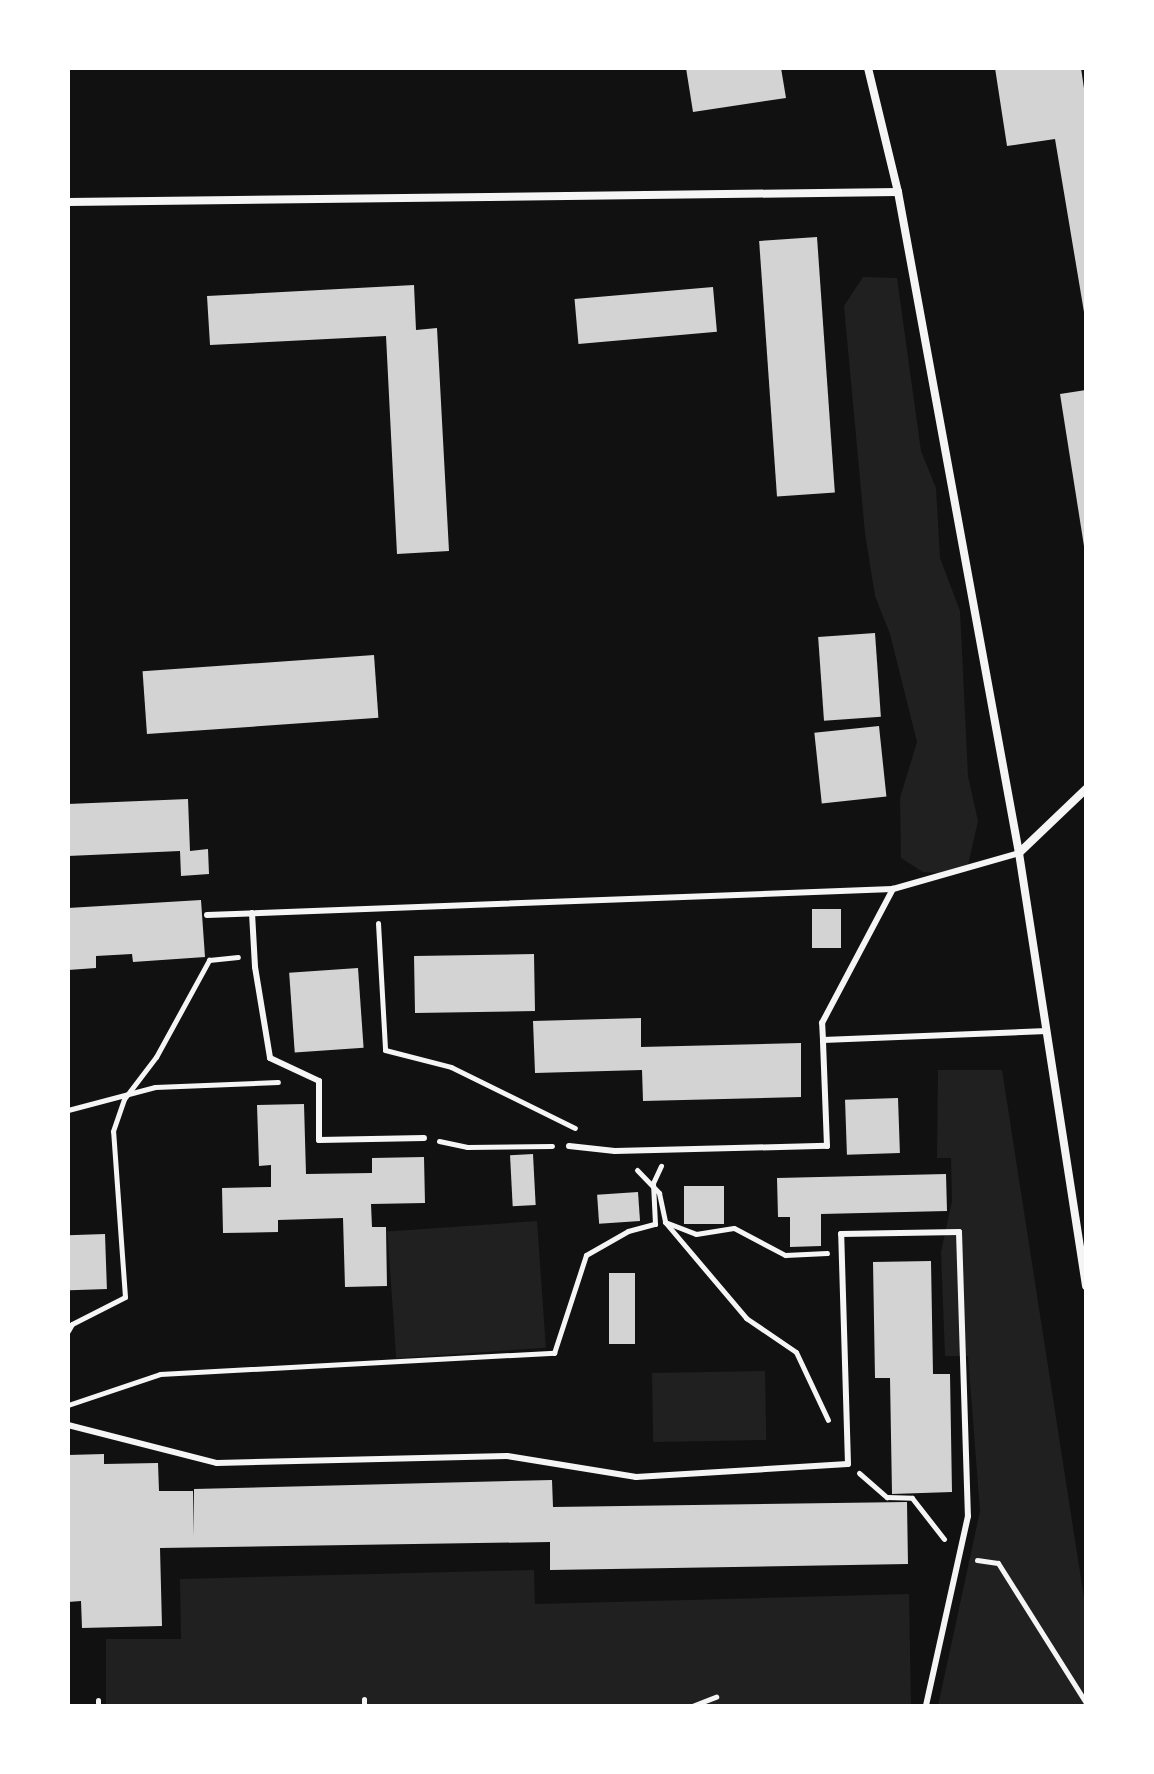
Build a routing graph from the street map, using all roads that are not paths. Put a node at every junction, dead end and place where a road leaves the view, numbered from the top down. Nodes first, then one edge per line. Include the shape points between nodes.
1 (868, 68) edge
2 (898, 192) junction
3 (68, 202) edge
4 (1086, 789) edge
5 (1019, 853) junction
6 (893, 889) junction
7 (252, 913) junction
8 (207, 915) dead end
9 (1047, 1031) junction
10 (823, 1040) junction
11 (424, 1138) road end
12 (569, 1146) road end
13 (1086, 1286) edge
14 (68, 1425) edge
15 (926, 1706) edge

1 - 2 street
2 - 3 street
2 - 5 street
4 - 5 street
5 - 6 lane
5 - 9 street
6 - 7 lane
6 - 10 lane via 822,1023
7 - 8 lane
7 - 11 lane via 270,1058 319,1081 319,1140
9 - 10 lane
9 - 13 street
10 - 12 lane via 827,1146 615,1151
14 - 15 lane via 217,1463 507,1456 636,1477 848,1464 841,1234 959,1232 968,1516

